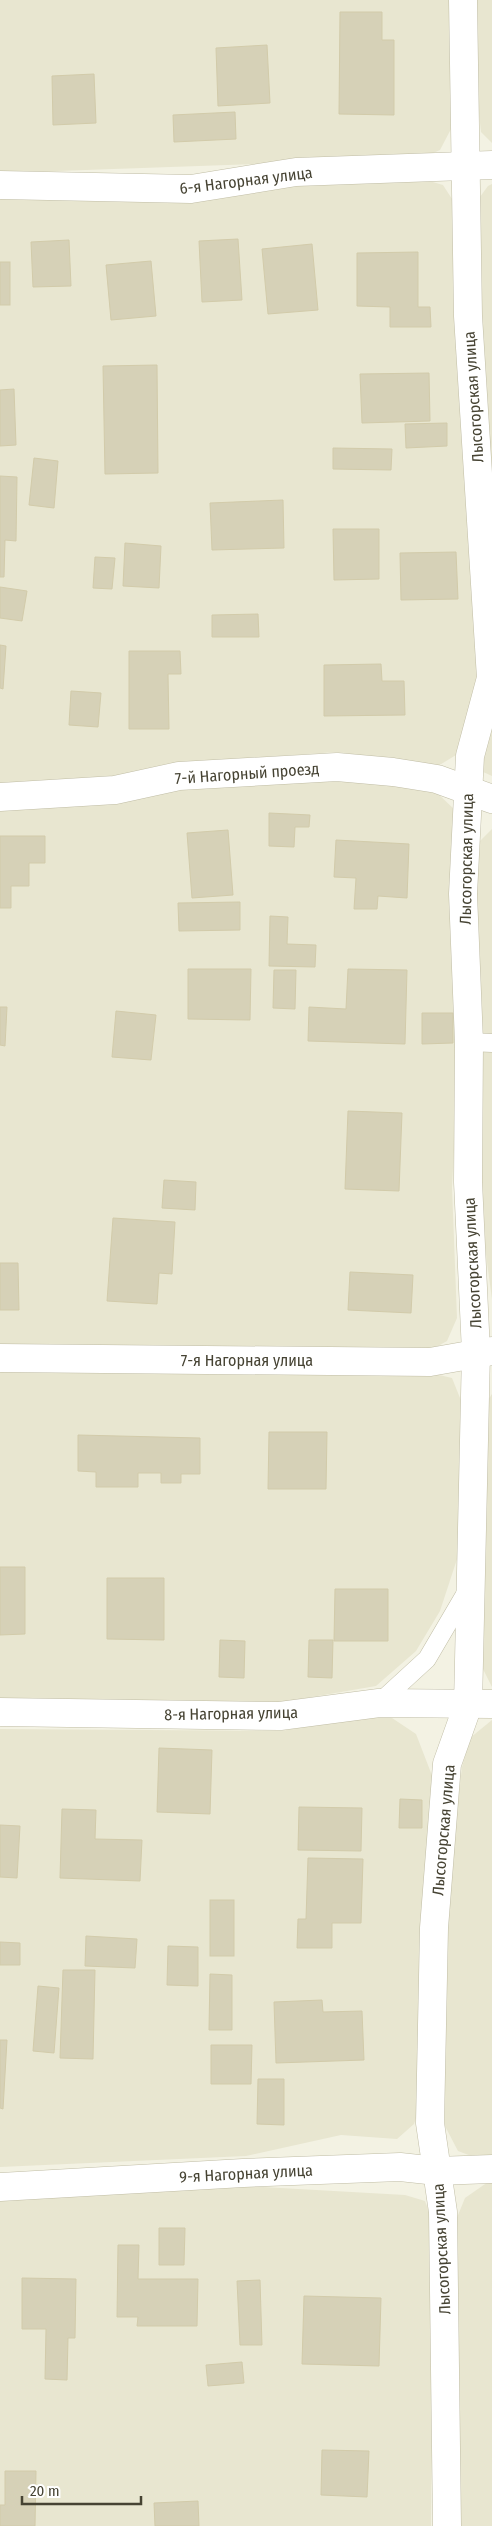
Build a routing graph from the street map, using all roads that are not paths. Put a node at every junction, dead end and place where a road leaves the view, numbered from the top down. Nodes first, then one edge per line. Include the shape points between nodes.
1 (463, 0) edge
2 (479, 165) edge
3 (0, 185) edge
4 (492, 679) edge
5 (480, 794) edge
6 (0, 798) edge
7 (481, 1042) edge
8 (484, 1351) edge
9 (0, 1358) edge
10 (471, 1585) junction
11 (379, 1703) junction
12 (480, 1705) edge
13 (0, 1712) edge
14 (492, 2169) edge
15 (437, 2170) junction
16 (0, 2187) edge
17 (447, 2526) edge

1 - 2 street, Лысогорская улица
2 - 3 street, 6-я Нагорная улица via 296,172 190,189
2 - 4 street, Лысогорская улица via 468,316
4 - 5 street, Лысогорская улица via 470,756
5 - 6 street, 7-й Нагорный проезд via 419,776 337,767 179,776 115,790
5 - 7 street, Лысогорская улица via 467,834 463,894
7 - 8 street, Лысогорская улица via 468,1182
8 - 9 street, 7-я Нагорная улица via 430,1362
8 - 10 street, Лысогорская улица
10 - 11 lane via 427,1658
10 - 12 street, Лысогорская улица
11 - 12 street, 8-я Нагорная улица
11 - 13 street, 8-я Нагорная улица via 280,1716
12 - 15 street, Лысогорская улица via 447,1764 434,1928 430,2123
14 - 15 street, 9-я Нагорная улица
15 - 16 street, 9-я Нагорная улица via 400,2167 263,2172
15 - 17 street, Лысогорская улица via 442,2212

